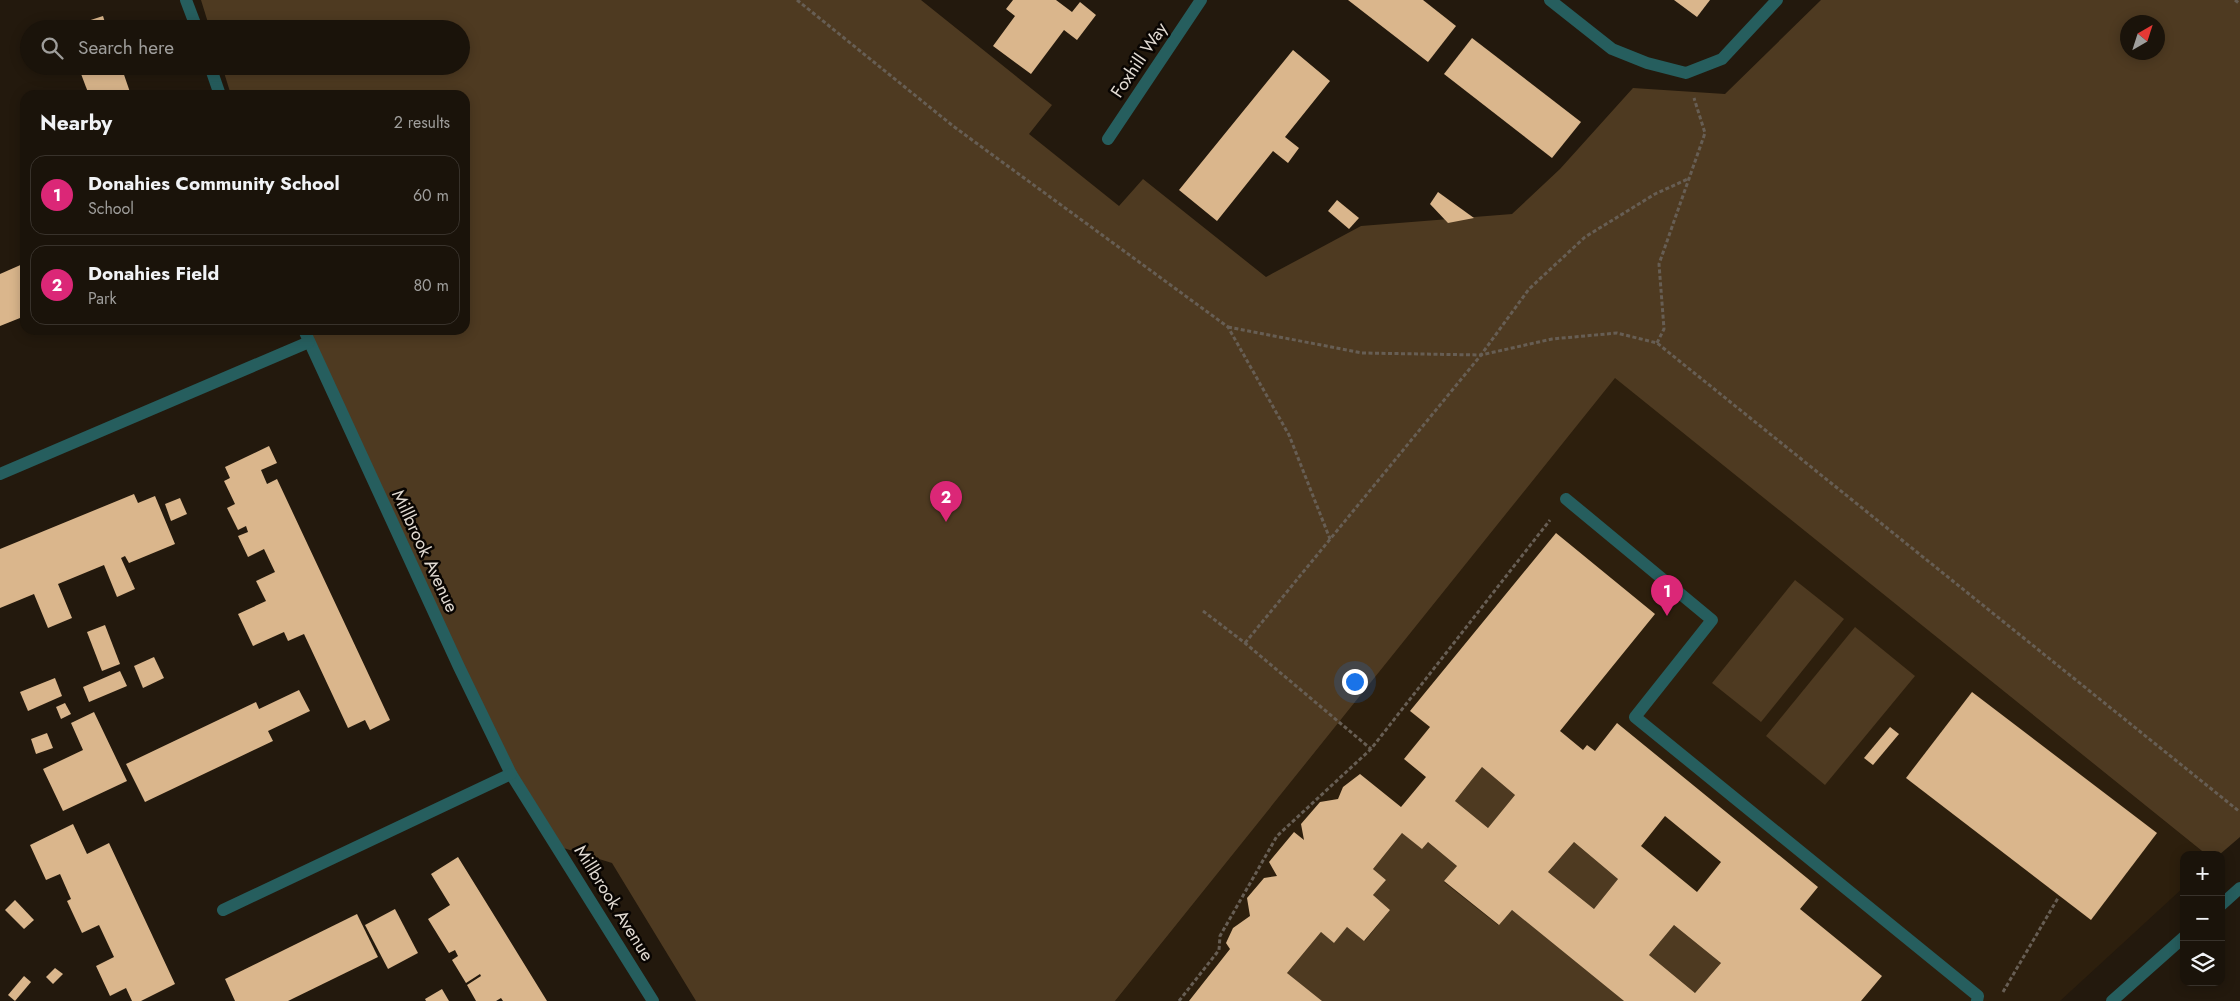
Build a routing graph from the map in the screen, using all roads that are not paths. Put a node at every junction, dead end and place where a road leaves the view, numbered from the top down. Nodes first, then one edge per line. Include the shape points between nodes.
1 (186, 0) edge
2 (1201, 0) edge
3 (1550, 0) edge
4 (1777, 0) edge
5 (194, 20) edge
6 (213, 75) edge
7 (218, 90) edge
8 (1108, 139) dead end
9 (306, 335) edge
10 (309, 342) junction
11 (0, 474) edge
12 (1566, 500) road end
13 (512, 774) junction
14 (2240, 888) edge
15 (2225, 901) edge
16 (223, 910) dead end
17 (2180, 941) edge
18 (653, 1001) edge
19 (1977, 1001) edge
20 (2112, 1001) edge

1 - 5 street
2 - 8 street, Foxhill Way
3 - 4 street via 1612,49 1647,63 1686,73 1722,59
6 - 7 street
9 - 10 street, Millbrook Avenue
10 - 11 street
10 - 13 street, Millbrook Avenue via 459,668
12 - 19 street via 1712,620 1635,717 1978,996
13 - 16 street
13 - 18 street, Millbrook Avenue
14 - 15 street
17 - 20 street

